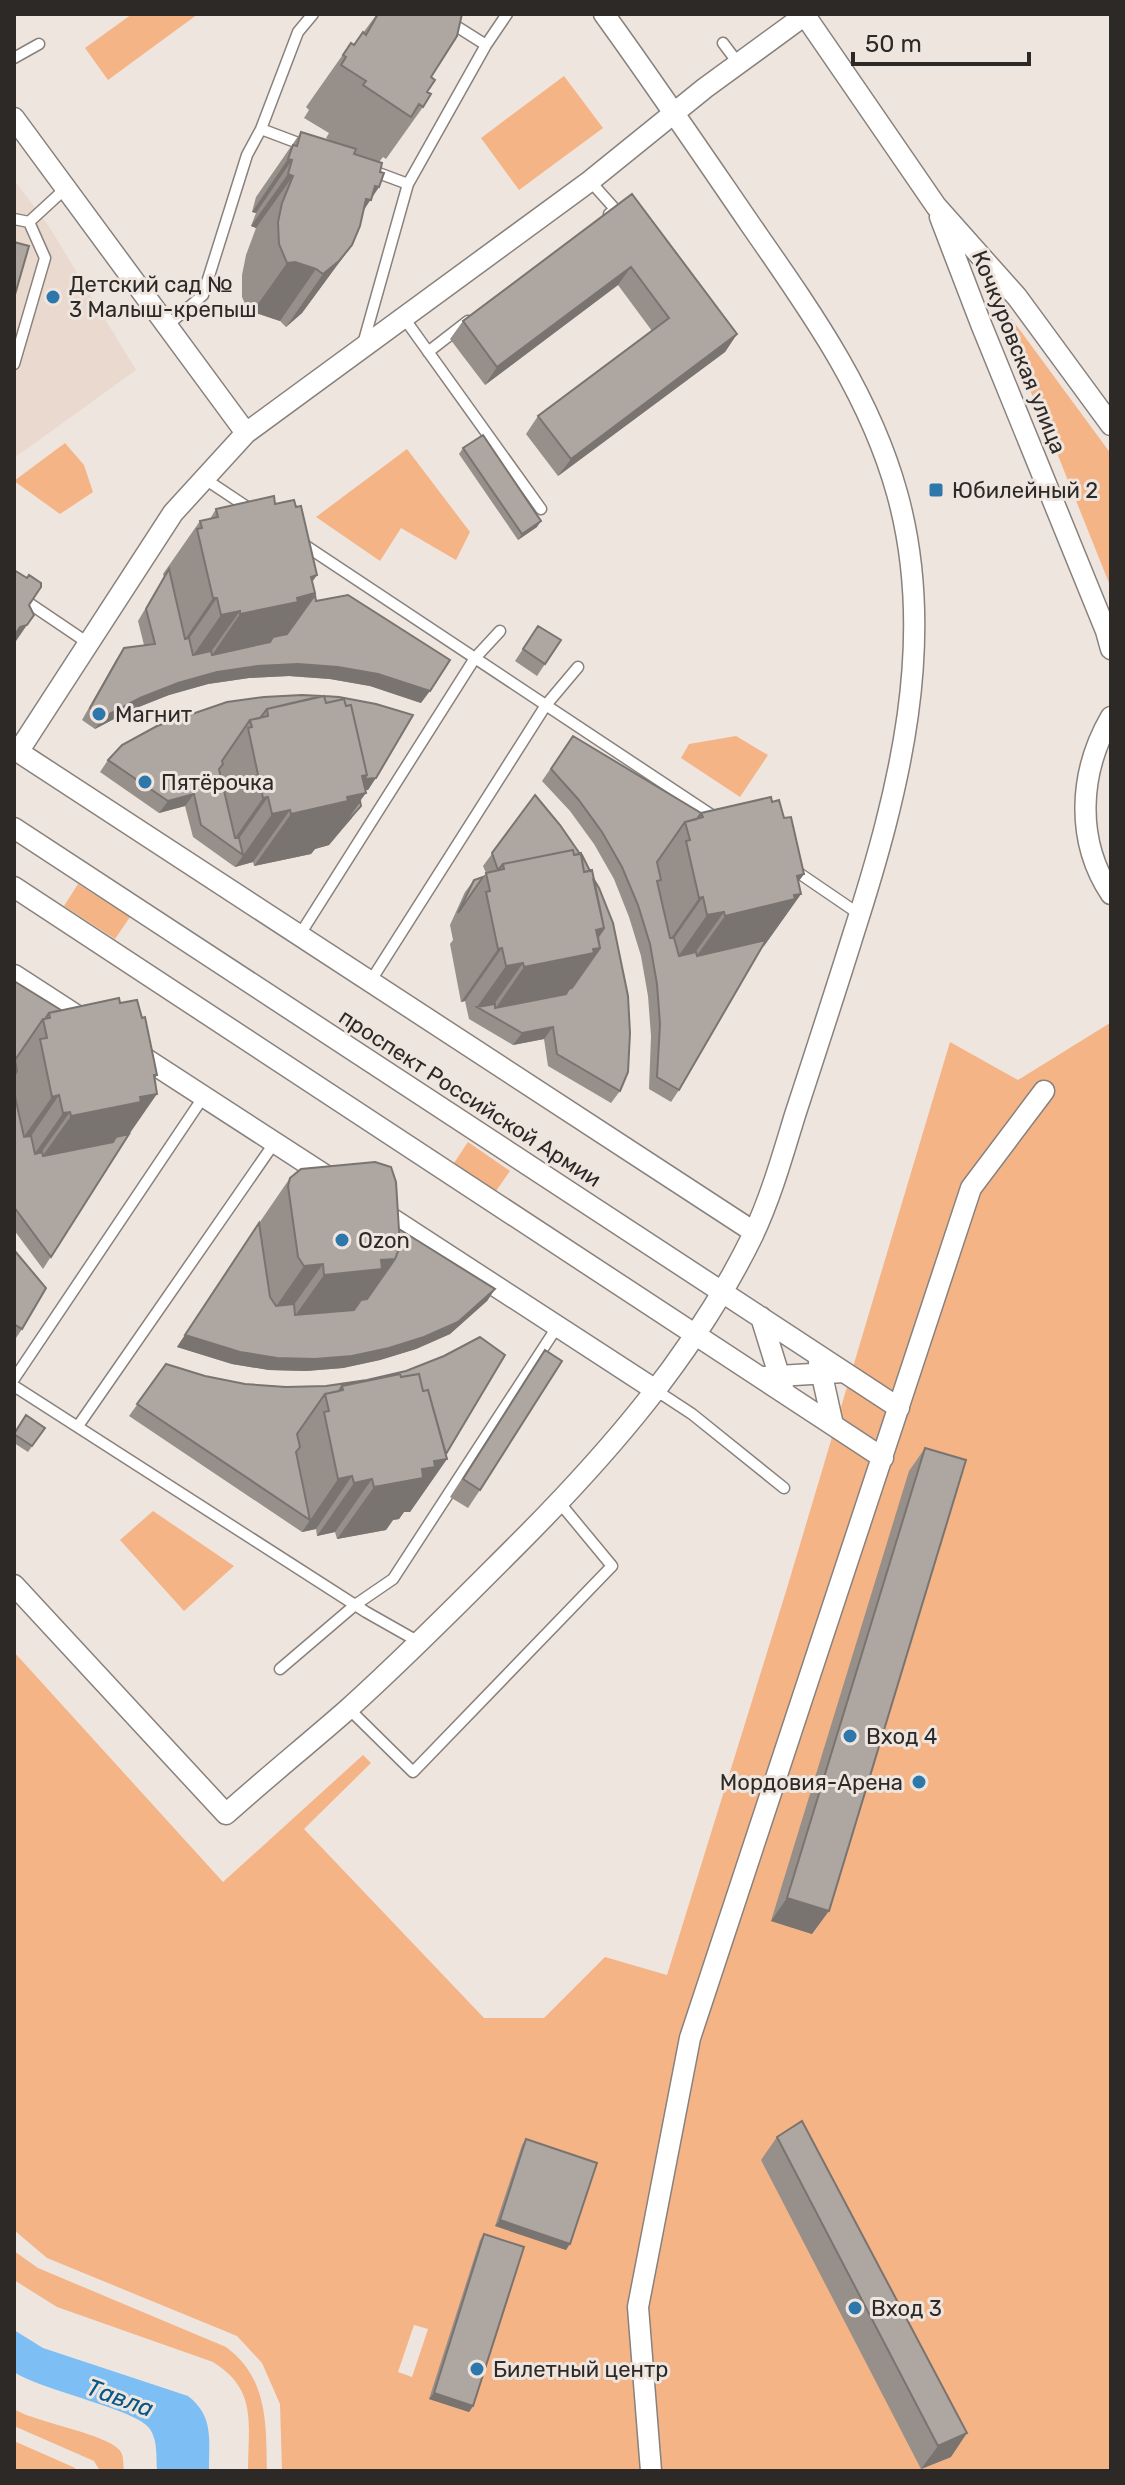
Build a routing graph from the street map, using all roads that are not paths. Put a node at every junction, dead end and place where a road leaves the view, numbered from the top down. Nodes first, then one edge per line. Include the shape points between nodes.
1 (313, 14) edge
2 (437, 14) edge
3 (507, 14) edge
4 (604, 14) edge
5 (804, 15) edge
6 (723, 43) dead end
7 (39, 44) dead end
8 (486, 45) junction
9 (14, 58) edge
10 (738, 63) junction
11 (674, 112) junction
12 (14, 118) edge
13 (261, 129) junction
14 (320, 151) edge
15 (364, 167) edge
16 (590, 181) junction
17 (408, 184) junction
18 (66, 188) junction
19 (936, 206) junction
20 (14, 219) edge
21 (603, 219) edge
22 (29, 222) junction
23 (481, 311) edge
24 (404, 318) junction
25 (168, 325) junction
26 (363, 346) junction
27 (428, 352) junction
28 (14, 364) edge
29 (1111, 425) edge
30 (246, 433) junction
31 (205, 479) junction
32 (541, 509) dead end
33 (269, 521) edge
34 (295, 538) edge
35 (14, 593) edge
36 (500, 631) dead end
37 (88, 643) junction
38 (1111, 649) edge
39 (475, 658) junction
40 (578, 667) dead end
41 (546, 705) junction
42 (1111, 717) edge
43 (16, 750) edge
44 (728, 825) edge
45 (14, 828) edge
46 (780, 860) edge
47 (14, 887) edge
48 (1111, 894) edge
49 (860, 914) junction
50 (299, 936) junction
51 (14, 975) edge
52 (370, 983) junction
53 (1044, 1091) dead end
54 (204, 1096) junction
55 (275, 1142) junction
56 (754, 1232) junction
57 (721, 1291) junction
58 (761, 1317) junction
59 (557, 1327) junction
60 (696, 1333) junction
61 (819, 1363) junction
62 (14, 1379) edge
63 (775, 1381) junction
64 (14, 1386) edge
65 (657, 1391) junction
66 (899, 1408) junction
67 (833, 1425) junction
68 (78, 1426) junction
69 (883, 1458) junction
70 (784, 1488) dead end
71 (559, 1502) junction
72 (14, 1585) edge
73 (355, 1605) junction
74 (419, 1642) junction
75 (280, 1669) dead end
76 (348, 1708) junction
77 (651, 2471) edge

1 - 13 lane via 298,32
2 - 8 lane
3 - 8 lane
4 - 11 street
5 - 10 street
5 - 19 street, Кочкуровская улица
6 - 10 lane
7 - 9 lane
8 - 17 lane
10 - 11 street
11 - 16 street
11 - 49 street via 832,343 871,417 898,495 915,615 913,686 903,754
12 - 18 street
13 - 14 lane
13 - 25 lane via 247,155 203,295
15 - 17 lane
16 - 21 lane via 615,209
16 - 24 street
17 - 26 lane
18 - 22 lane
18 - 25 street
19 - 29 street, Кочкуровская улица via 1017,297
19 - 38 street, Кочкуровская улица
20 - 22 lane
22 - 28 lane via 45,258
23 - 27 lane
24 - 26 street
24 - 27 lane
25 - 30 street
26 - 30 street
27 - 32 lane
30 - 31 street
31 - 33 lane
31 - 37 street via 173,513
34 - 39 lane
35 - 37 lane
36 - 39 lane
37 - 43 street
39 - 41 lane
39 - 50 lane
40 - 41 lane
41 - 44 lane
41 - 52 lane
42 - 48 street via 1089,766 1085,798 1094,862
43 - 50 street, проспект Российской Армии
45 - 57 street, проспект Российской Армии
46 - 49 lane
47 - 60 street
49 - 56 street
50 - 52 street, проспект Российской Армии
51 - 54 street
52 - 56 street, проспект Российской Армии
53 - 66 street via 971,1188
54 - 55 street
54 - 62 lane
55 - 59 street
55 - 68 lane
56 - 57 street
57 - 58 street, проспект Российской Армии
57 - 60 street
58 - 61 street, проспект Российской Армии
58 - 63 street
59 - 65 street
59 - 73 lane via 393,1579
60 - 63 street
60 - 65 street
61 - 63 street
61 - 66 street, проспект Российской Армии via 844,1372
61 - 67 street
63 - 67 street
64 - 68 lane
65 - 70 lane
65 - 71 street
66 - 69 street
67 - 69 street
68 - 73 lane
69 - 77 street via 690,2038 638,2307
71 - 74 street
71 - 76 lane via 612,1566 413,1772
72 - 76 street via 226,1814
73 - 74 lane
73 - 75 lane
74 - 76 street

